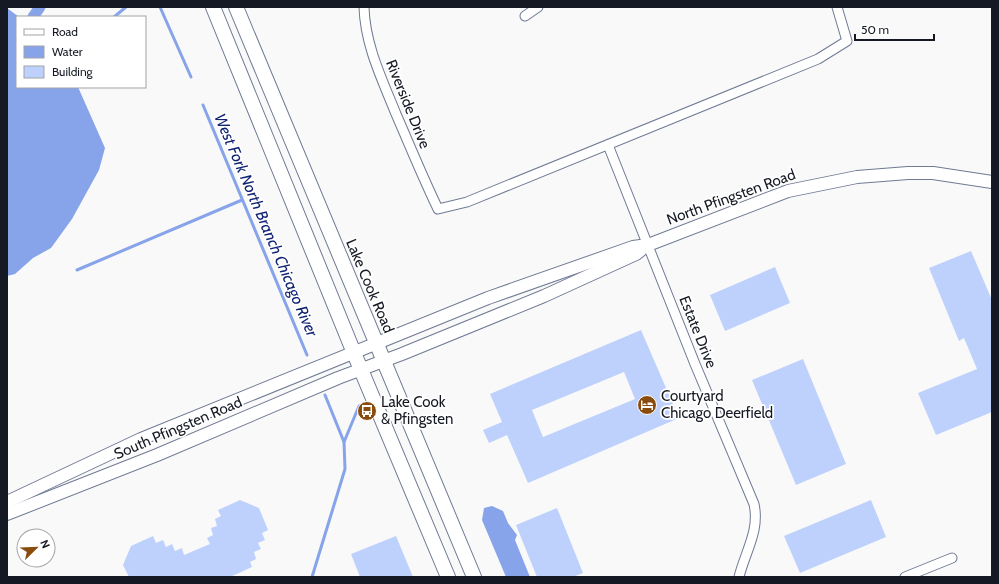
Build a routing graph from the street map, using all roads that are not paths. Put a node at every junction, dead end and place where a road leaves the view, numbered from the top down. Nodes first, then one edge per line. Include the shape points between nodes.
1 (213, 7) edge
2 (236, 7) edge
3 (364, 7) edge
4 (538, 7) edge
5 (837, 7) edge
6 (525, 16) dead end
7 (608, 145) junction
8 (992, 182) edge
9 (648, 245) junction
10 (376, 343) junction
11 (354, 353) junction
12 (383, 360) junction
13 (360, 369) junction
14 (7, 502) edge
15 (7, 514) edge
16 (952, 558) dead end
17 (448, 577) edge
18 (474, 577) edge
19 (739, 577) edge
20 (905, 577) edge

1 - 11 main road
2 - 10 main road, Lake Cook Road
3 - 7 street, Riverside Drive via 365,23 375,62 438,209 467,202
4 - 6 street
5 - 7 street via 847,41 818,59
7 - 9 street, Estate Drive
8 - 9 street, North Pfingsten Road via 933,173 850,178 788,191
9 - 10 street, North Pfingsten Road via 632,247 488,298
9 - 12 street, North Pfingsten Road via 636,254 544,296
9 - 19 street, Estate Drive via 754,504 756,513 752,540
10 - 11 street, North Pfingsten Road
10 - 12 main road, Lake Cook Road
11 - 13 main road
11 - 14 street, South Pfingsten Road via 141,439
12 - 13 street, North Pfingsten Road
12 - 18 main road, Lake Cook Road
13 - 15 street, South Pfingsten Road via 157,455
13 - 17 main road
16 - 20 street

